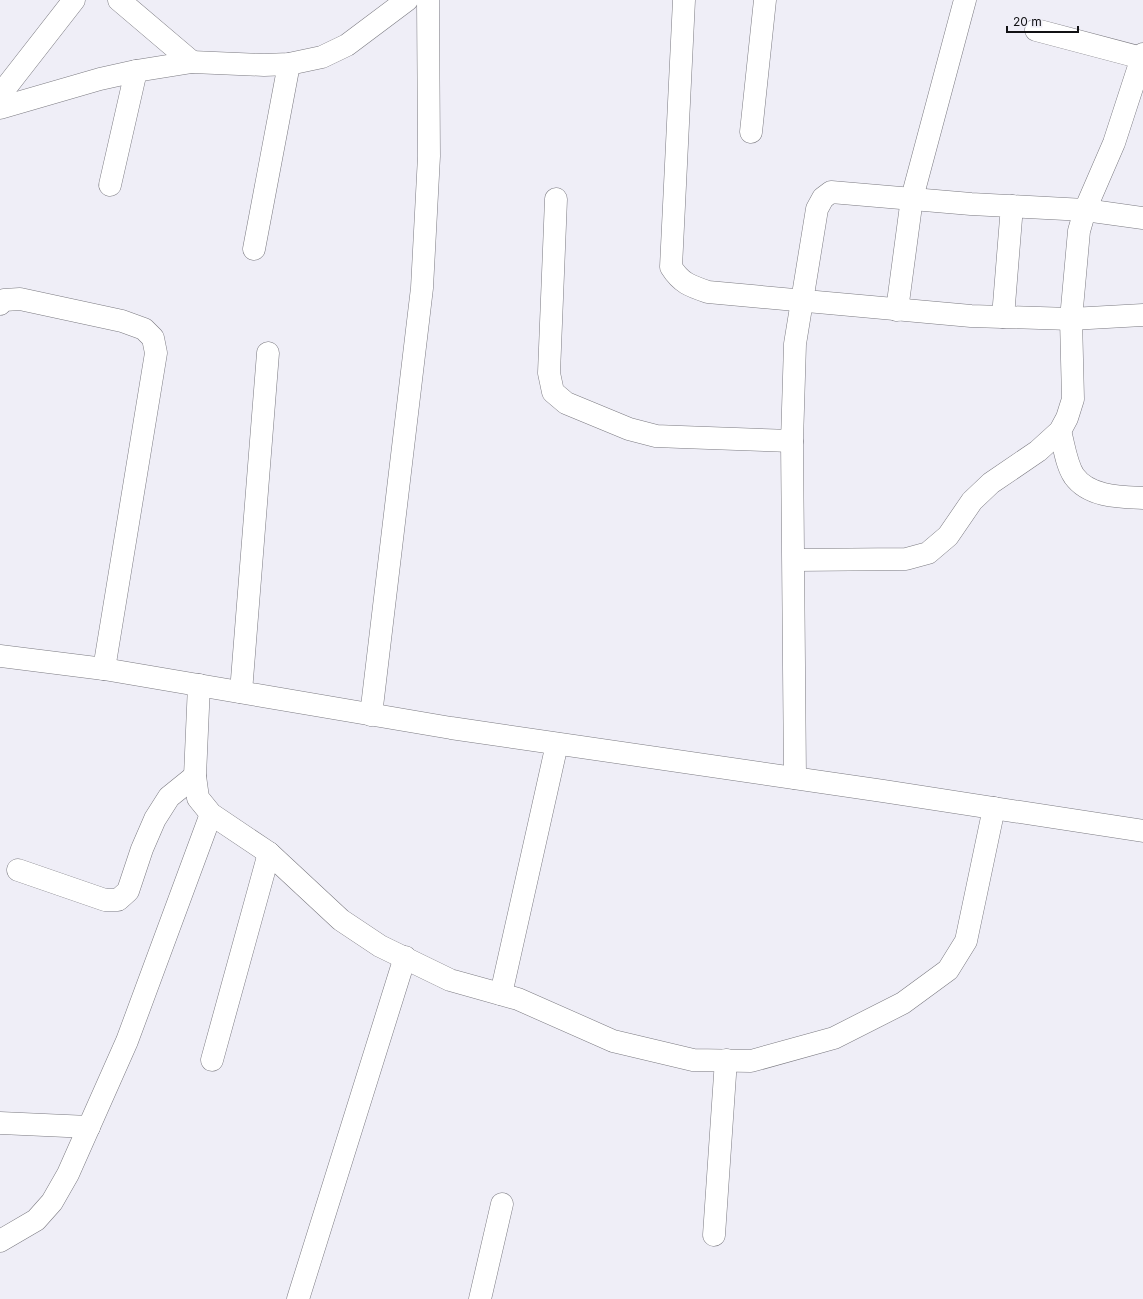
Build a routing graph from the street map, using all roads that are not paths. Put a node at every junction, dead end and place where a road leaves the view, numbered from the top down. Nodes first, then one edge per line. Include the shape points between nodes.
1 (74, 0) edge
2 (120, 0) edge
3 (407, 0) edge
4 (428, 0) edge
5 (684, 0) edge
6 (765, 0) edge
7 (965, 0) edge
8 (1036, 30) dead end
9 (1142, 56) edge
10 (192, 62) junction
11 (289, 64) junction
12 (136, 71) junction
13 (0, 95) edge
14 (0, 108) edge
15 (751, 132) dead end
16 (110, 185) dead end
17 (912, 198) junction
18 (556, 199) dead end
19 (1012, 206) junction
20 (1085, 210) junction
21 (1143, 218) edge
22 (254, 249) dead end
23 (802, 302) junction
24 (0, 304) edge
25 (897, 310) junction
26 (1143, 315) edge
27 (1003, 317) junction
28 (1071, 319) junction
29 (268, 353) dead end
30 (1060, 431) junction
31 (792, 441) junction
32 (1143, 498) edge
33 (794, 560) junction
34 (0, 656) edge
35 (104, 669) junction
36 (199, 685) junction
37 (241, 692) junction
38 (371, 715) junction
39 (557, 744) junction
40 (195, 776) junction
41 (795, 778) junction
42 (994, 808) junction
43 (211, 814) junction
44 (1143, 831) edge
45 (269, 853) junction
46 (18, 870) dead end
47 (405, 957) junction
48 (501, 994) junction
49 (212, 1060) dead end
50 (726, 1060) junction
51 (0, 1123) edge
52 (89, 1127) junction
53 (502, 1204) dead end
54 (714, 1234) dead end
55 (0, 1241) edge
56 (298, 1299) edge
57 (480, 1299) edge

1 - 13 street
2 - 10 street
3 - 11 street via 347,45 322,57
4 - 38 street via 429,156 422,288
5 - 23 street via 671,266 678,278 708,292
6 - 15 street
7 - 17 street
8 - 9 street
9 - 20 street via 1114,143
10 - 11 street
10 - 12 street
11 - 22 street
12 - 14 street
12 - 16 street
17 - 19 street
17 - 23 street via 831,192 823,198 817,209
17 - 25 street
18 - 31 street via 549,373 554,392 566,403 629,429 656,436
19 - 20 street
19 - 27 street
20 - 21 street
20 - 28 street via 1080,231
23 - 25 street
23 - 31 street via 795,344
24 - 35 street via 4,300 20,299 122,321 144,329 153,338 156,353
25 - 27 street
26 - 28 street
27 - 28 street
28 - 30 street via 1073,399
29 - 37 street
30 - 32 street via 1075,476 1086,486 1106,496
30 - 33 street via 1038,451 991,483 972,501 948,536 928,553 906,559
31 - 33 street
33 - 41 street
34 - 35 street
35 - 36 street
36 - 37 street
36 - 40 street
37 - 38 street
38 - 39 street
39 - 41 street
39 - 48 street
40 - 43 street via 198,798
40 - 46 street via 169,797 155,819 128,891 118,900 105,900
41 - 42 street
42 - 44 street
42 - 50 street via 966,941 948,970 903,1003 834,1038 751,1061
43 - 45 street
43 - 52 street via 127,1041
45 - 47 street via 341,920 380,946
45 - 49 street
47 - 48 street via 450,980
47 - 56 street
48 - 50 street via 613,1041 693,1060
50 - 54 street
51 - 52 street
52 - 55 street via 52,1202 36,1220
53 - 57 street

